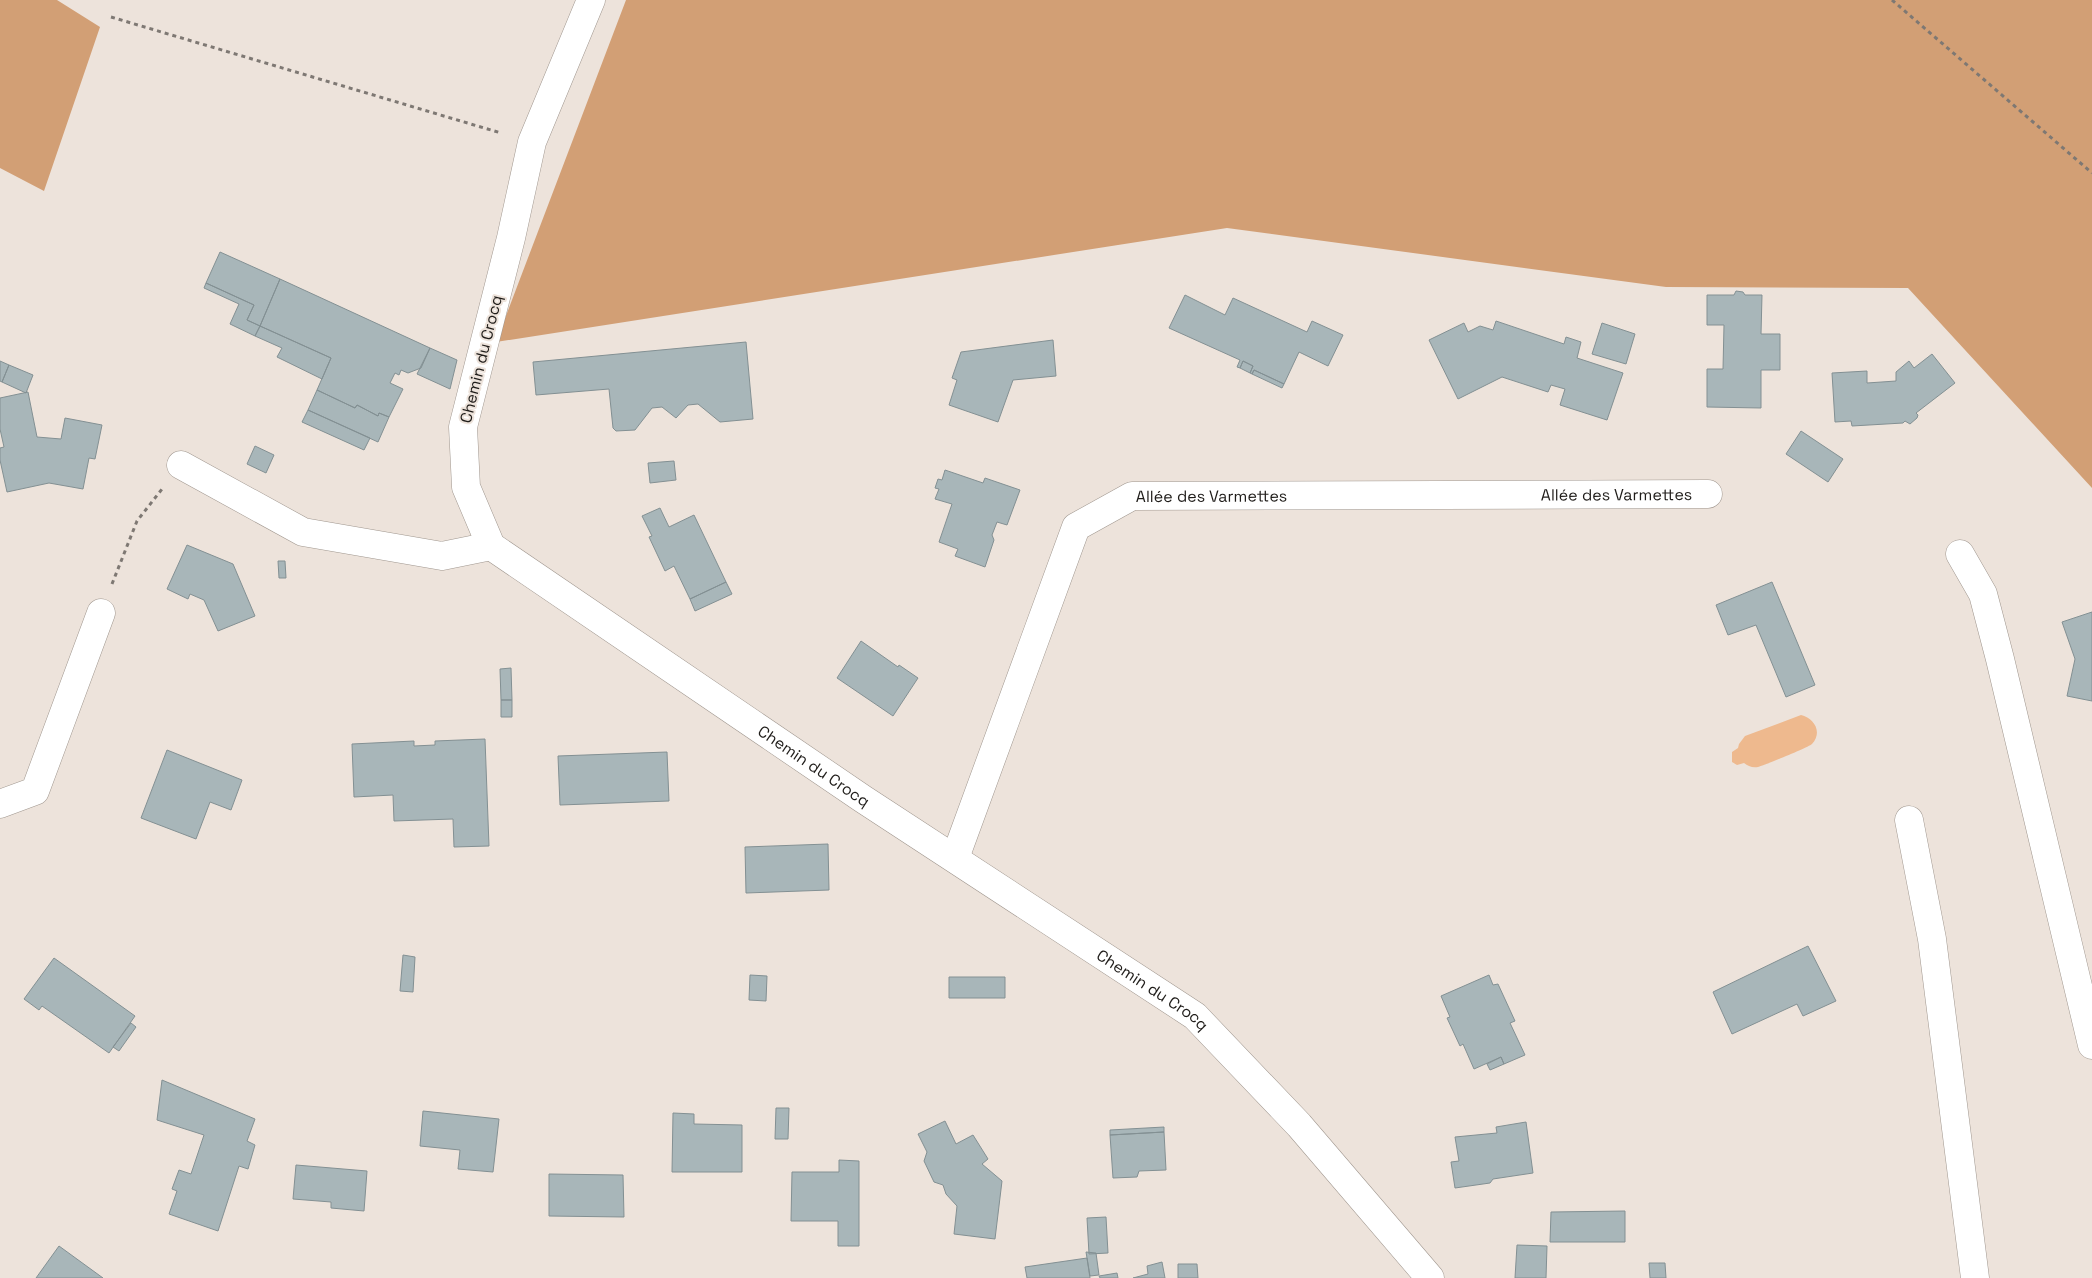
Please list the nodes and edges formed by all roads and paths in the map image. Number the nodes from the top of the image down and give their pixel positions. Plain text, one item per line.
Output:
1 (591, 0) edge
2 (1892, 0) edge
3 (111, 17) dead end
4 (532, 142) junction
5 (2092, 174) edge
6 (181, 465) joint
7 (1708, 494) dead end
8 (491, 546) junction
9 (1960, 554) dead end
10 (101, 613) joint
11 (0, 804) edge
12 (1909, 820) dead end
13 (955, 858) junction
14 (2092, 1045) edge
15 (1430, 1278) edge
16 (1975, 1278) edge

1 - 4 street, Chemin du Crocq
2 - 5 path
3 - 4 path
4 - 8 street, Chemin du Crocq
6 - 8 street
6 - 10 path
7 - 13 street, Allée des Varmettes
8 - 13 street, Chemin du Crocq
9 - 14 street
10 - 11 street
12 - 16 street
13 - 15 street, Chemin du Crocq

